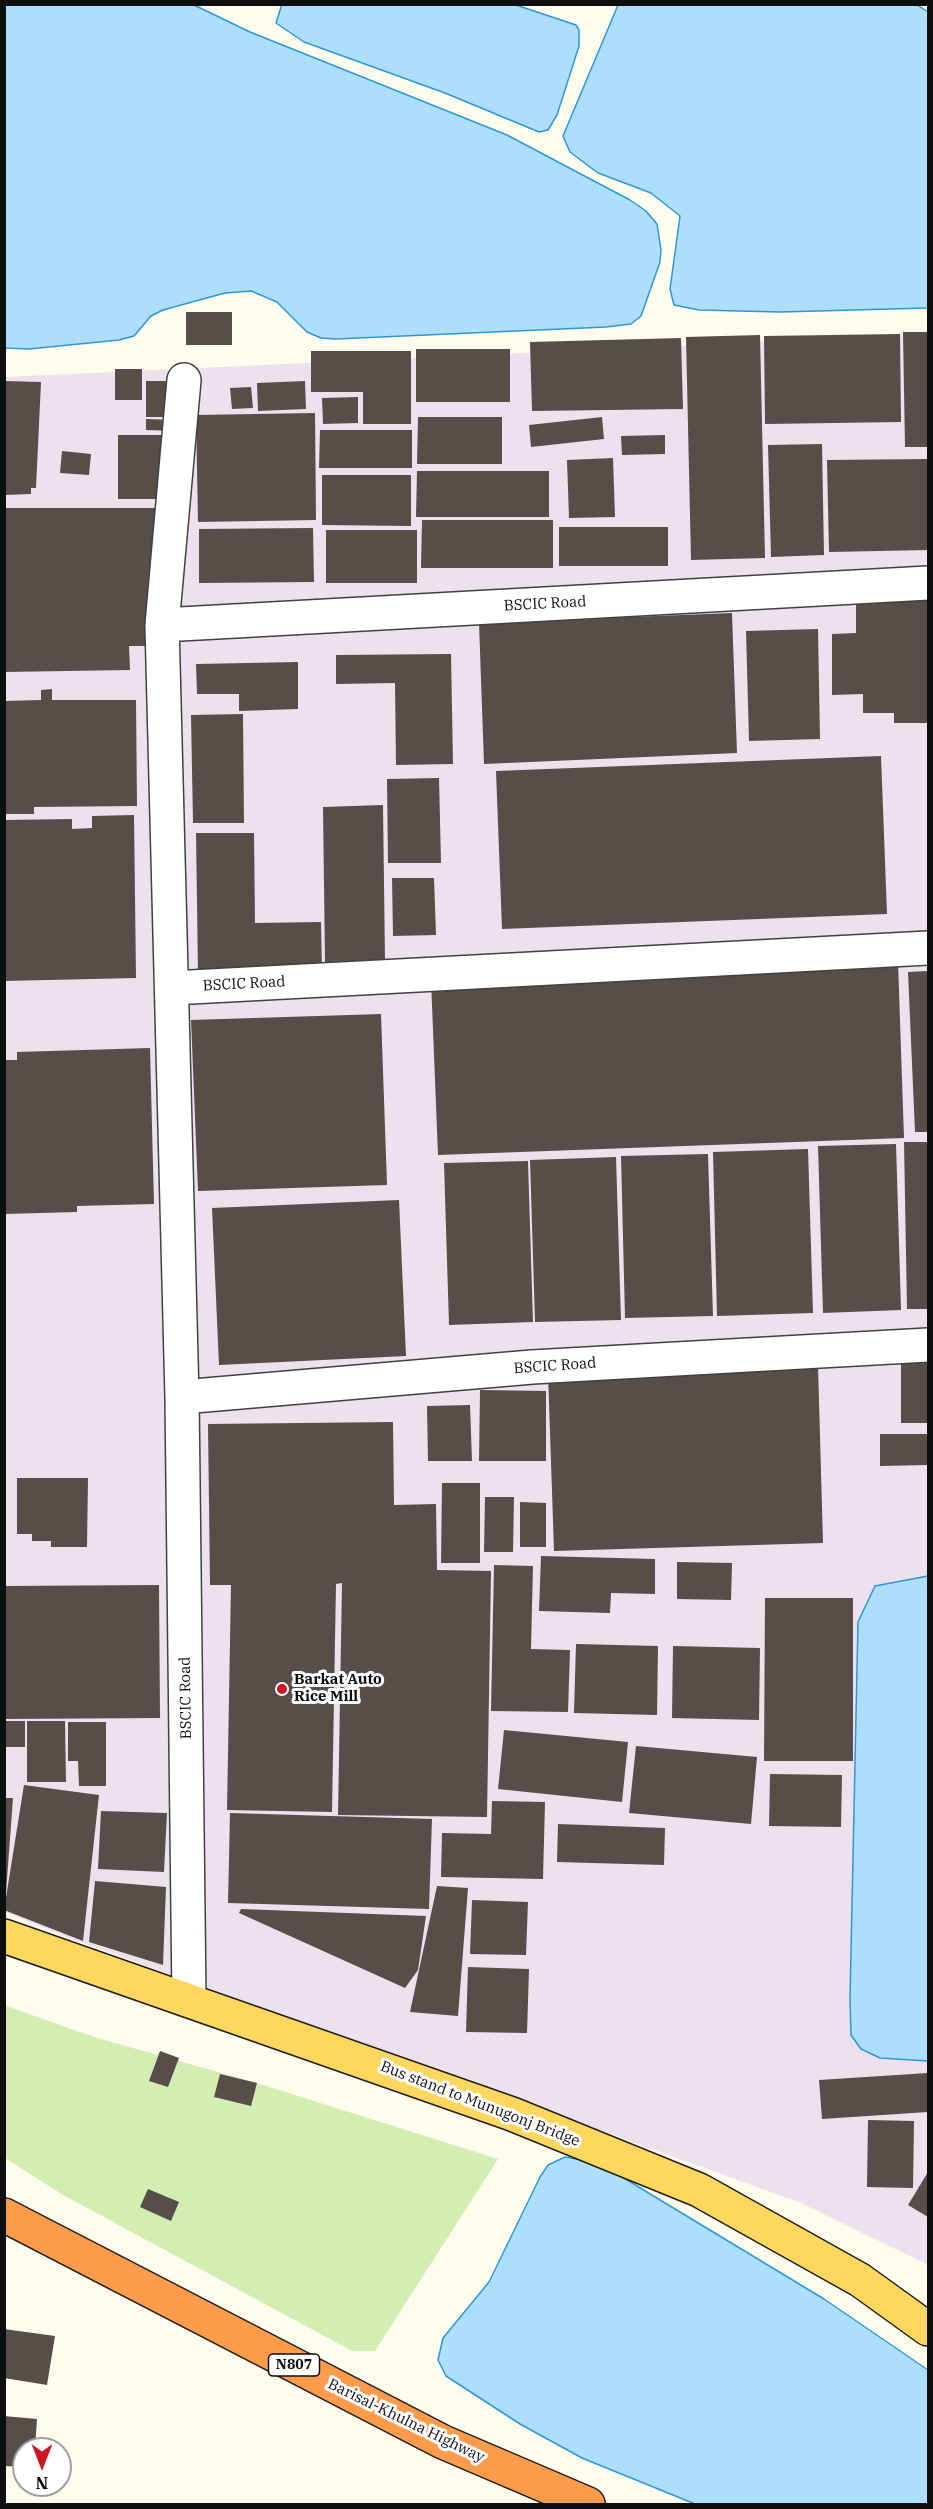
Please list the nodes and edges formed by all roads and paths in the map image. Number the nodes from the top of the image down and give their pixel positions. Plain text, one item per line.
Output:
1 (184, 380) dead end
2 (928, 583) edge
3 (162, 626) junction
4 (928, 948) edge
5 (172, 988) junction
6 (928, 1345) edge
7 (182, 1397) junction
8 (4, 1936) edge
9 (189, 1999) junction
10 (4, 2215) edge
11 (928, 2329) edge
12 (588, 2505) edge

1 - 3 street, BSCIC Road
2 - 3 street, BSCIC Road
3 - 5 street, BSCIC Road
4 - 5 street, BSCIC Road
5 - 7 street, BSCIC Road
6 - 7 street, BSCIC Road
7 - 9 street, BSCIC Road
8 - 9 main road, Bus stand to Munugonj Bridge
9 - 11 main road, Bus stand to Munugonj Bridge
10 - 12 highway, Barisal-Khulna Highway / N807

